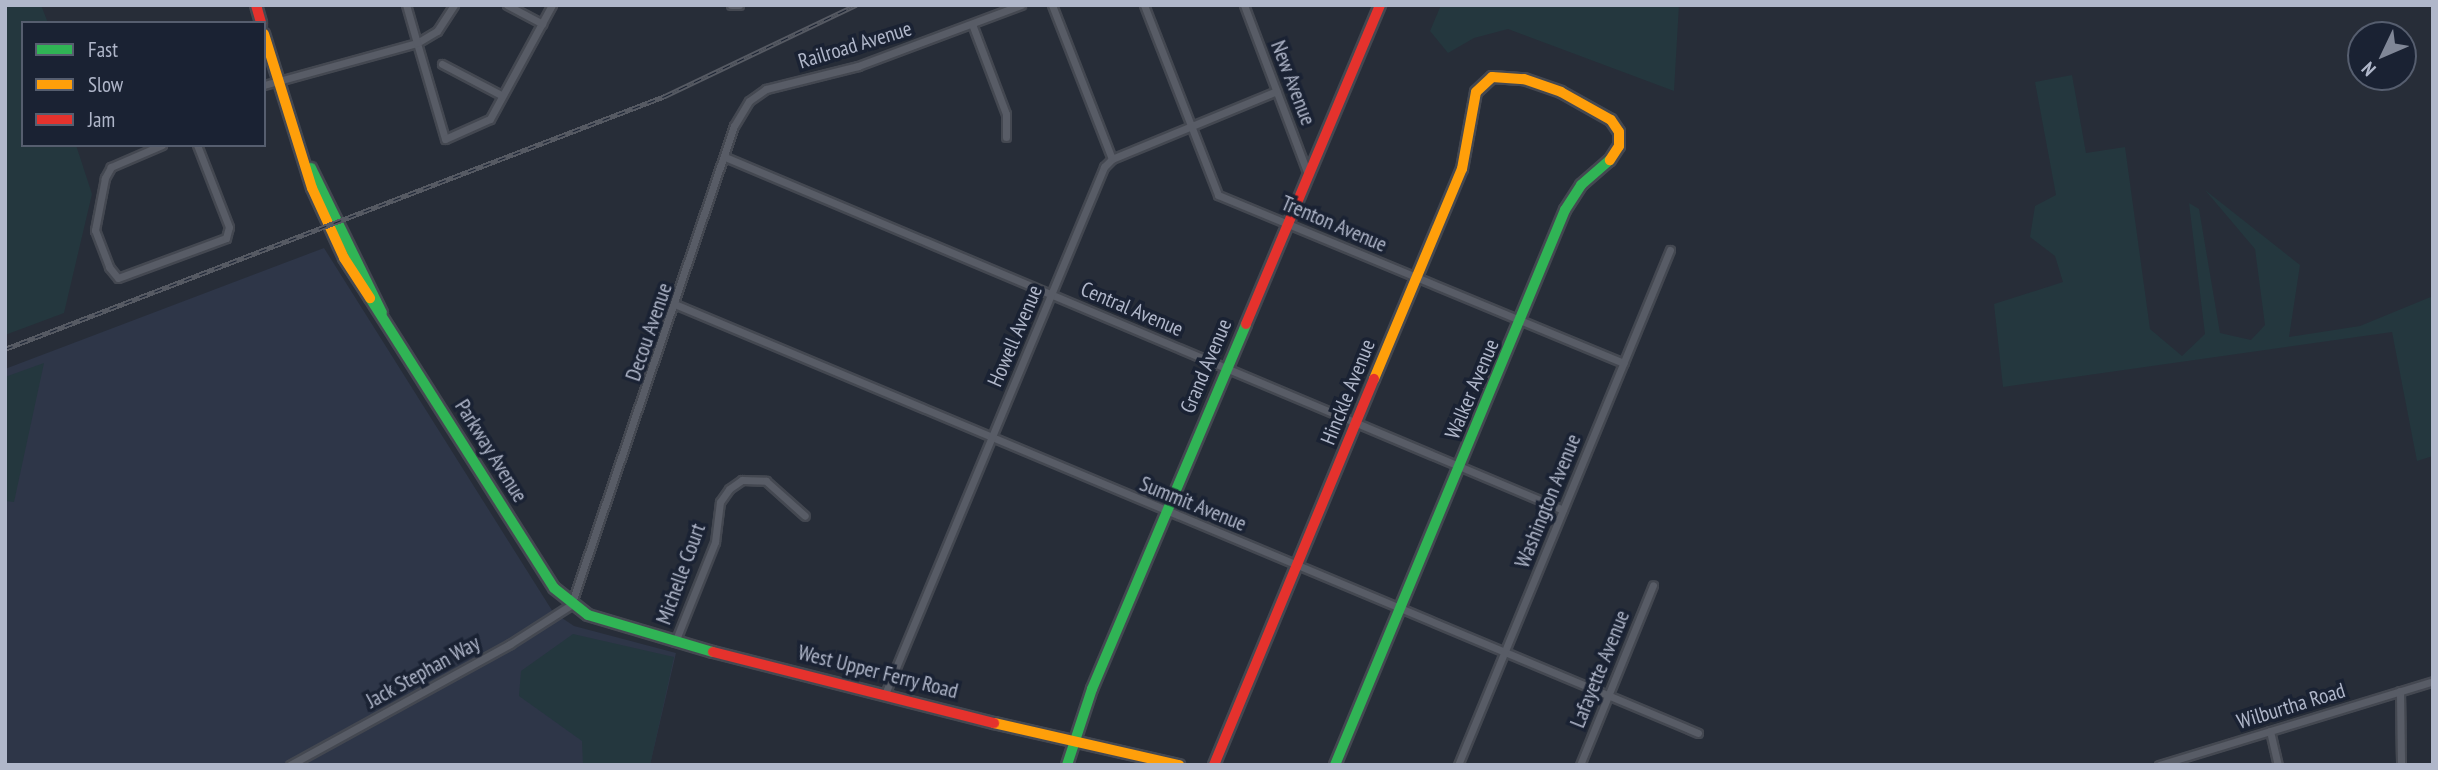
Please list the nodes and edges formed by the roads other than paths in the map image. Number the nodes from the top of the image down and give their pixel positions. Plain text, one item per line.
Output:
1 (406, 5) edge
2 (454, 5) edge
3 (507, 5) edge
4 (552, 5) edge
5 (731, 5) edge
6 (739, 5) edge
7 (1021, 5) edge
8 (1052, 5) edge
9 (1144, 5) edge
10 (1244, 5) edge
11 (1380, 5) edge
12 (541, 24) junction
13 (972, 24) junction
14 (266, 41) edge
15 (417, 43) junction
16 (442, 64) dead end
17 (278, 80) junction
18 (1535, 82) joint
19 (266, 84) edge
20 (776, 86) joint
21 (1277, 91) junction
22 (501, 96) junction
23 (1191, 126) junction
24 (1006, 137) dead end
25 (157, 147) edge
26 (198, 147) edge
27 (725, 157) junction
28 (1112, 159) junction
29 (1308, 174) junction
30 (1287, 223) junction
31 (1670, 250) dead end
32 (1416, 277) junction
33 (1052, 293) junction
34 (677, 305) junction
35 (1521, 321) junction
36 (1624, 363) junction
37 (1226, 368) junction
38 (1357, 422) junction
39 (991, 438) junction
40 (1460, 466) junction
41 (1563, 510) junction
42 (1166, 512) junction
43 (805, 516) dead end
44 (1297, 566) junction
45 (1653, 586) dead end
46 (571, 605) junction
47 (1400, 609) junction
48 (675, 642) junction
49 (1504, 653) junction
50 (2433, 681) edge
51 (2400, 691) junction
52 (885, 694) junction
53 (1608, 696) junction
54 (2270, 731) junction
55 (1698, 733) dead end
56 (1072, 743) junction
57 (290, 765) edge
58 (1067, 765) edge
59 (1179, 765) edge
60 (1214, 765) edge
61 (1335, 765) edge
62 (1458, 765) edge
63 (1580, 765) edge
64 (2159, 765) edge
65 (2278, 765) edge
66 (2401, 765) edge

1 - 15 street
2 - 15 street
3 - 12 street
4 - 12 street
5 - 6 street
7 - 13 street, Railroad Avenue
8 - 28 street
9 - 23 street, Trenton Avenue
10 - 21 street, New Avenue
11 - 29 main road, Grand Avenue
12 - 22 street
13 - 20 street, Railroad Avenue
13 - 24 street
14 - 17 main road, Parkway Avenue
15 - 17 street
15 - 22 street
16 - 22 street
17 - 19 street
17 - 46 main road, Parkway Avenue
18 - 32 main road, Hinckle Avenue
18 - 35 main road, Walker Avenue
20 - 27 street, Decou Avenue
21 - 23 street
21 - 29 street, New Avenue
23 - 28 street
23 - 30 street, Trenton Avenue
25 - 26 street
27 - 33 street, Central Avenue
27 - 34 street, Decou Avenue
28 - 33 street, Howell Avenue
29 - 30 main road, Grand Avenue
30 - 32 street, Trenton Avenue
30 - 37 main road, Grand Avenue
31 - 36 street, Washington Avenue
32 - 35 street, Trenton Avenue
32 - 38 main road, Hinckle Avenue
33 - 37 street, Central Avenue
33 - 39 street, Howell Avenue
34 - 39 street, Summit Avenue
34 - 46 street, Decou Avenue
35 - 36 street, Trenton Avenue
35 - 40 main road, Walker Avenue
36 - 41 street, Washington Avenue
37 - 38 street, Central Avenue
37 - 42 main road, Grand Avenue
38 - 40 street, Central Avenue
38 - 44 main road, Hinckle Avenue
39 - 42 street, Summit Avenue
39 - 52 street, Howell Avenue
40 - 41 street, Central Avenue
40 - 47 main road, Walker Avenue
41 - 49 street, Washington Avenue
42 - 44 street, Summit Avenue
42 - 56 main road, Grand Avenue
43 - 48 street, Michelle Court
44 - 47 street, Summit Avenue
44 - 60 main road, Hinckle Avenue
45 - 53 street, Lafayette Avenue
46 - 48 main road, West Upper Ferry Road
46 - 57 street, Jack Stephan Way
47 - 49 street, Summit Avenue
47 - 61 main road, Walker Avenue
48 - 52 main road, West Upper Ferry Road
49 - 53 street, Summit Avenue
49 - 62 street, Washington Avenue
50 - 51 street, Wilburtha Road
51 - 54 street, Wilburtha Road
51 - 66 street
52 - 56 main road, West Upper Ferry Road
53 - 55 street, Summit Avenue
53 - 63 street, Lafayette Avenue
54 - 64 street, Wilburtha Road
54 - 65 street
56 - 58 main road, Grand Avenue
56 - 59 main road, West Upper Ferry Road

